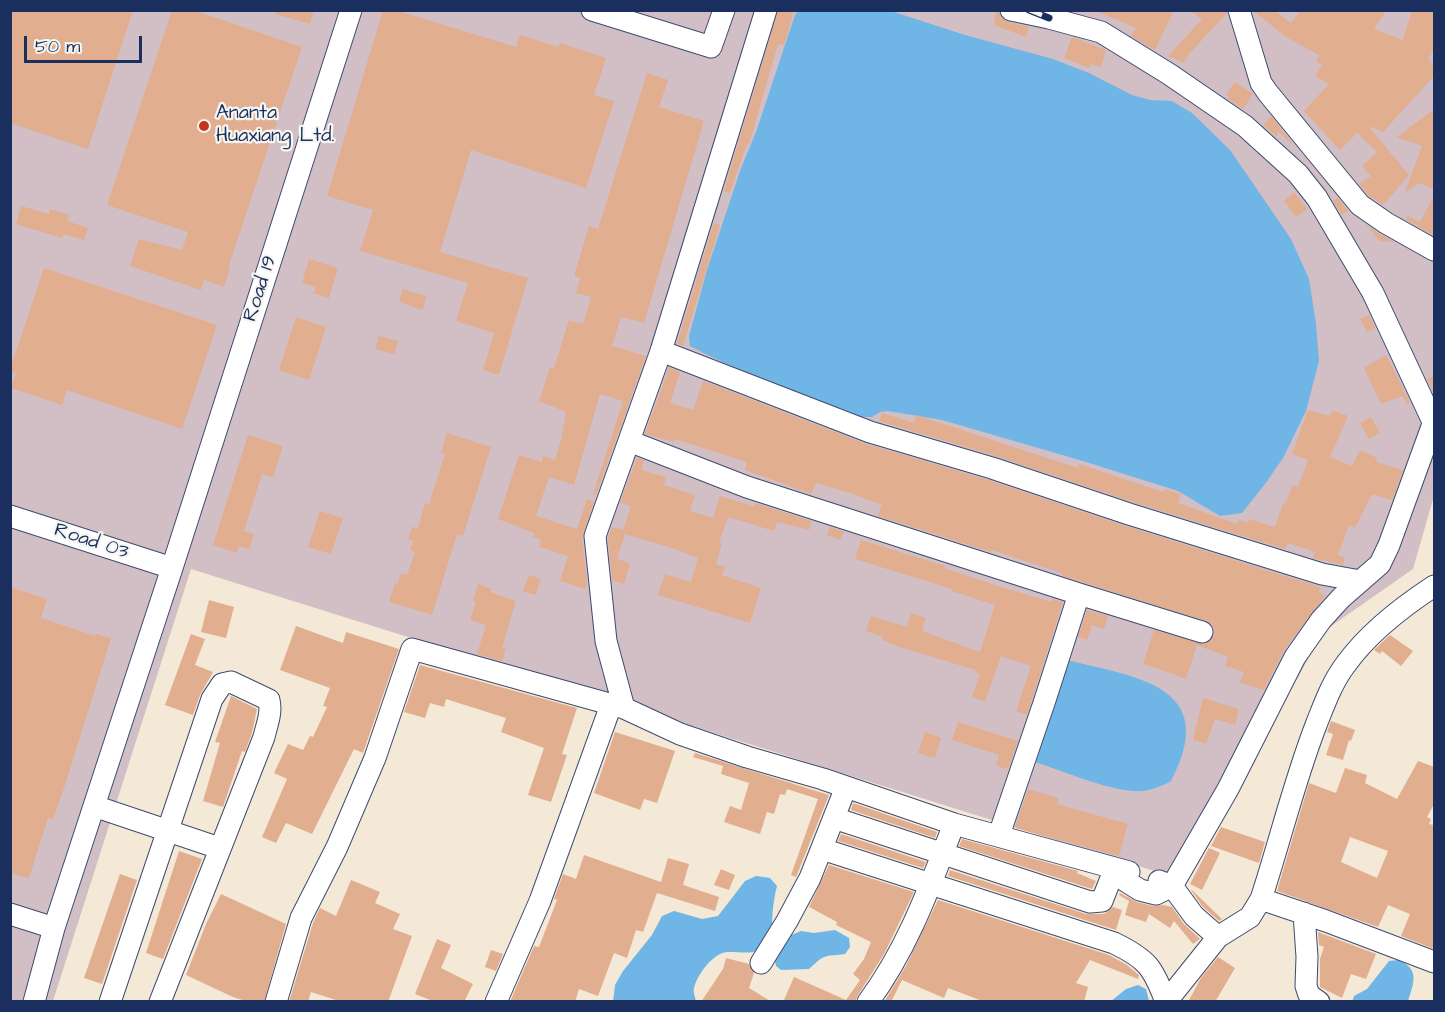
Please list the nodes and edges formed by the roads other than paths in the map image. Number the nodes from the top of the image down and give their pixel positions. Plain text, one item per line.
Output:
1 (351, 10) edge
2 (592, 10) edge
3 (724, 10) edge
4 (766, 10) edge
5 (1011, 10) edge
6 (1239, 10) edge
7 (1434, 250) edge
8 (661, 351) junction
9 (1434, 423) edge
10 (629, 441) junction
11 (10, 516) edge
12 (172, 568) junction
13 (1360, 581) junction
14 (1434, 586) edge
15 (1079, 594) junction
16 (1202, 632) dead end
17 (617, 706) junction
18 (846, 787) junction
19 (94, 806) junction
20 (834, 818) junction
21 (954, 824) junction
22 (166, 831) junction
23 (999, 835) junction
24 (219, 848) junction
25 (822, 849) junction
26 (943, 853) junction
27 (931, 883) junction
28 (1172, 886) junction
29 (1261, 899) junction
30 (10, 914) edge
31 (1304, 914) junction
32 (54, 928) junction
33 (1218, 937) junction
34 (1434, 962) edge
35 (761, 963) dead end
36 (34, 1002) edge
37 (110, 1002) edge
38 (160, 1002) edge
39 (276, 1002) edge
40 (496, 1002) edge
41 (868, 1002) edge
42 (1166, 1002) edge
43 (1319, 1002) edge

1 - 12 street, Road 19
2 - 3 street
4 - 8 street
5 - 9 street
6 - 7 street
8 - 10 street
8 - 13 street
9 - 13 street
10 - 15 street
10 - 17 street
11 - 12 street, Road 03
12 - 19 street, Road 19
13 - 28 street
14 - 29 street
15 - 16 street
15 - 23 street
17 - 18 street
17 - 39 street
17 - 40 street
18 - 20 street
18 - 21 street
19 - 22 street
19 - 32 street, Road 19
20 - 25 street
20 - 26 street
21 - 23 street
21 - 26 street
22 - 24 street
22 - 24 street
22 - 37 street
23 - 28 street
24 - 38 street
25 - 27 street
25 - 35 street
26 - 27 street
26 - 28 street
27 - 41 street
27 - 42 street
28 - 33 street
29 - 31 street
29 - 33 street
30 - 32 street
31 - 34 street
31 - 43 street
32 - 36 street, Road 19
33 - 42 street

